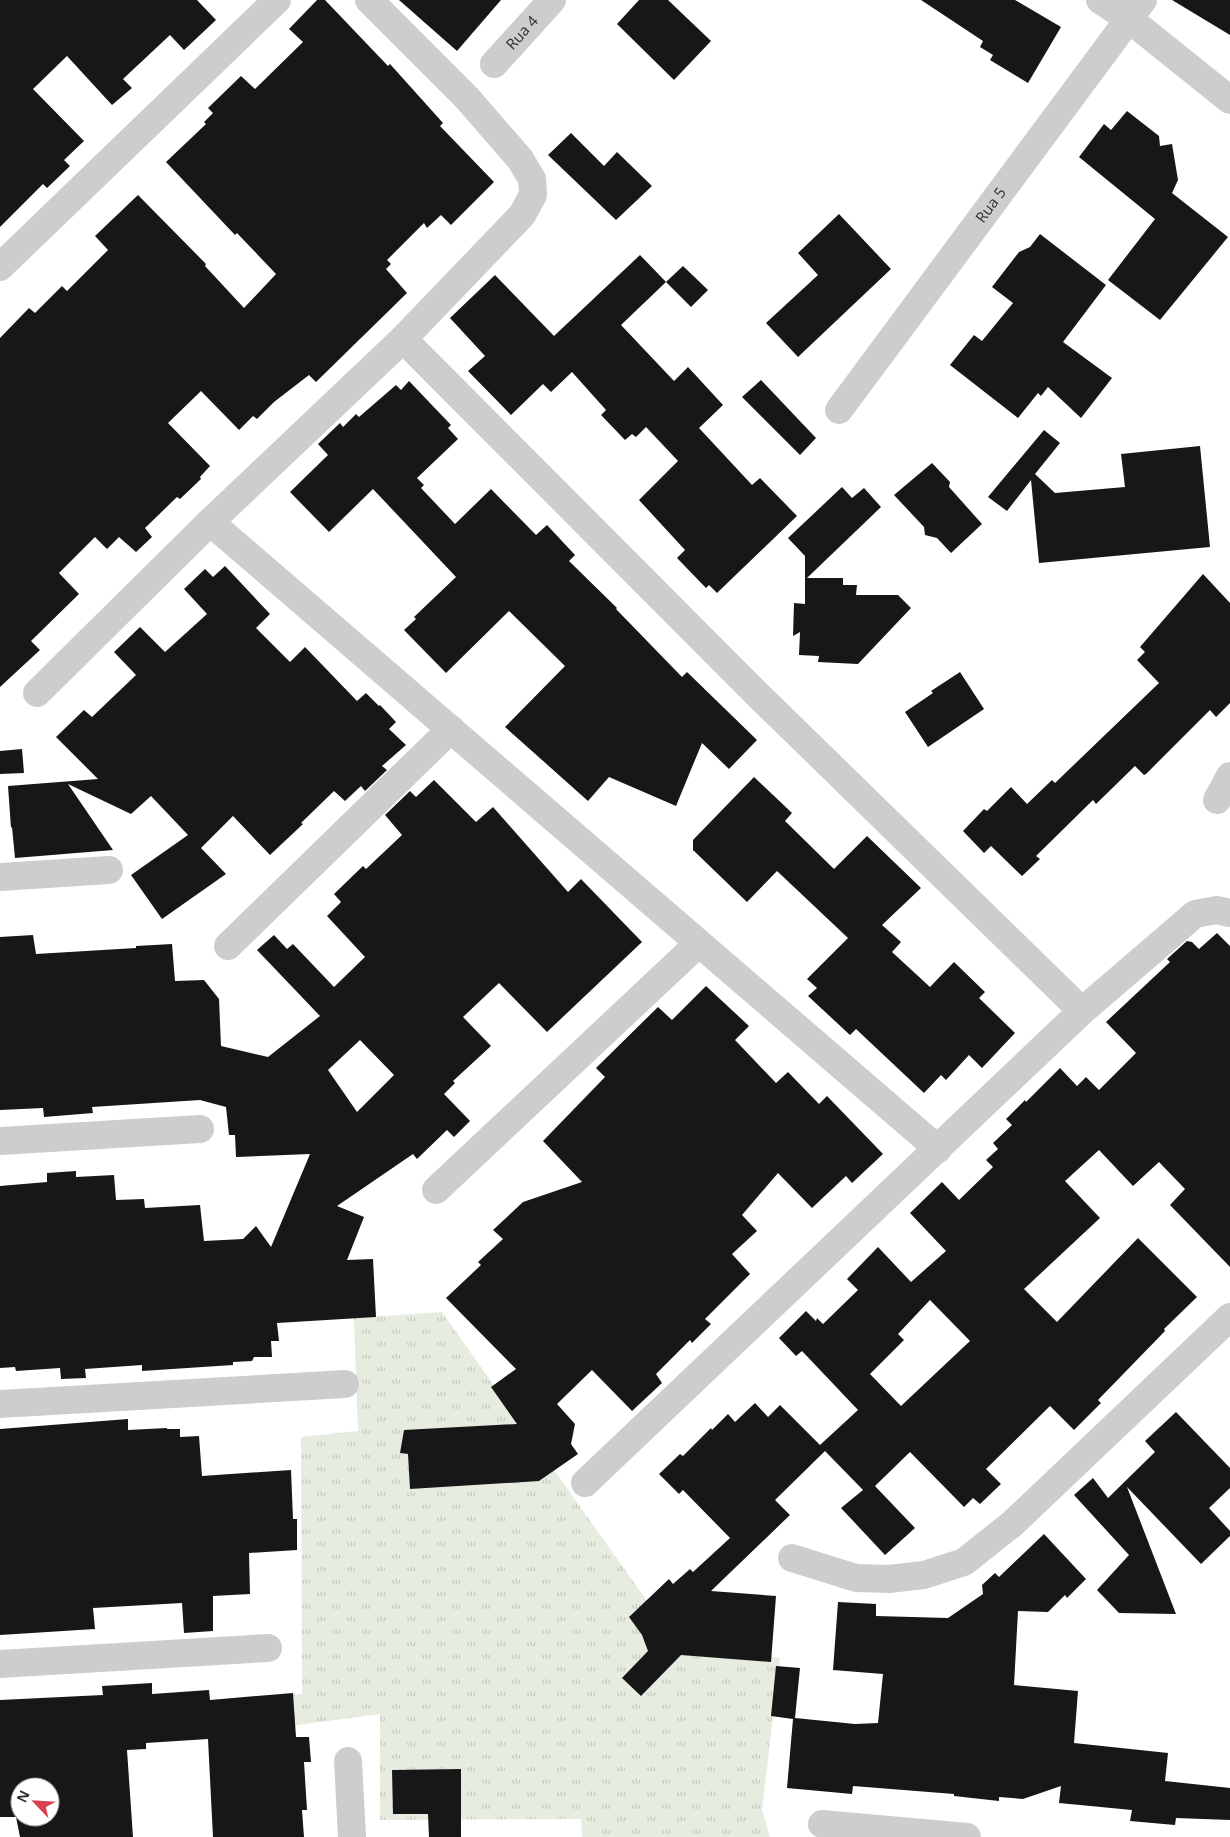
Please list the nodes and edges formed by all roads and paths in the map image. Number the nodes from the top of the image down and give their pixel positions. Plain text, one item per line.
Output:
1 (276, 0) edge
2 (369, 0) edge
3 (552, 0) edge
4 (1100, 0) edge
5 (1136, 10) edge
6 (494, 64) dead end
7 (1230, 100) edge
8 (0, 267) edge
9 (403, 339) junction
10 (839, 410) dead end
11 (210, 522) junction
12 (37, 693) dead end
13 (451, 729) junction
14 (1230, 776) edge
15 (1217, 800) dead end
16 (109, 870) dead end
17 (0, 877) edge
18 (1230, 913) edge
19 (698, 944) junction
20 (228, 946) dead end
21 (1082, 1011) junction
22 (200, 1129) dead end
23 (0, 1141) edge
24 (938, 1149) junction
25 (436, 1190) dead end
26 (1230, 1317) edge
27 (345, 1384) dead end
28 (0, 1404) edge
29 (585, 1483) dead end
30 (792, 1558) dead end
31 (268, 1648) dead end
32 (0, 1664) edge
33 (348, 1761) dead end
34 (822, 1824) dead end
35 (352, 1837) edge
36 (967, 1837) edge

1 - 8 street
2 - 9 street
3 - 6 street, Rua 4
4 - 5 street
5 - 7 street
5 - 10 street, Rua 5
9 - 11 street
9 - 21 street
11 - 12 street
11 - 13 street
13 - 19 street
13 - 20 street
14 - 15 street
16 - 17 street
18 - 21 street
19 - 24 street
19 - 25 street
21 - 24 street
22 - 23 street
24 - 29 street
26 - 30 street
27 - 28 street
31 - 32 street
33 - 35 street
34 - 36 street

